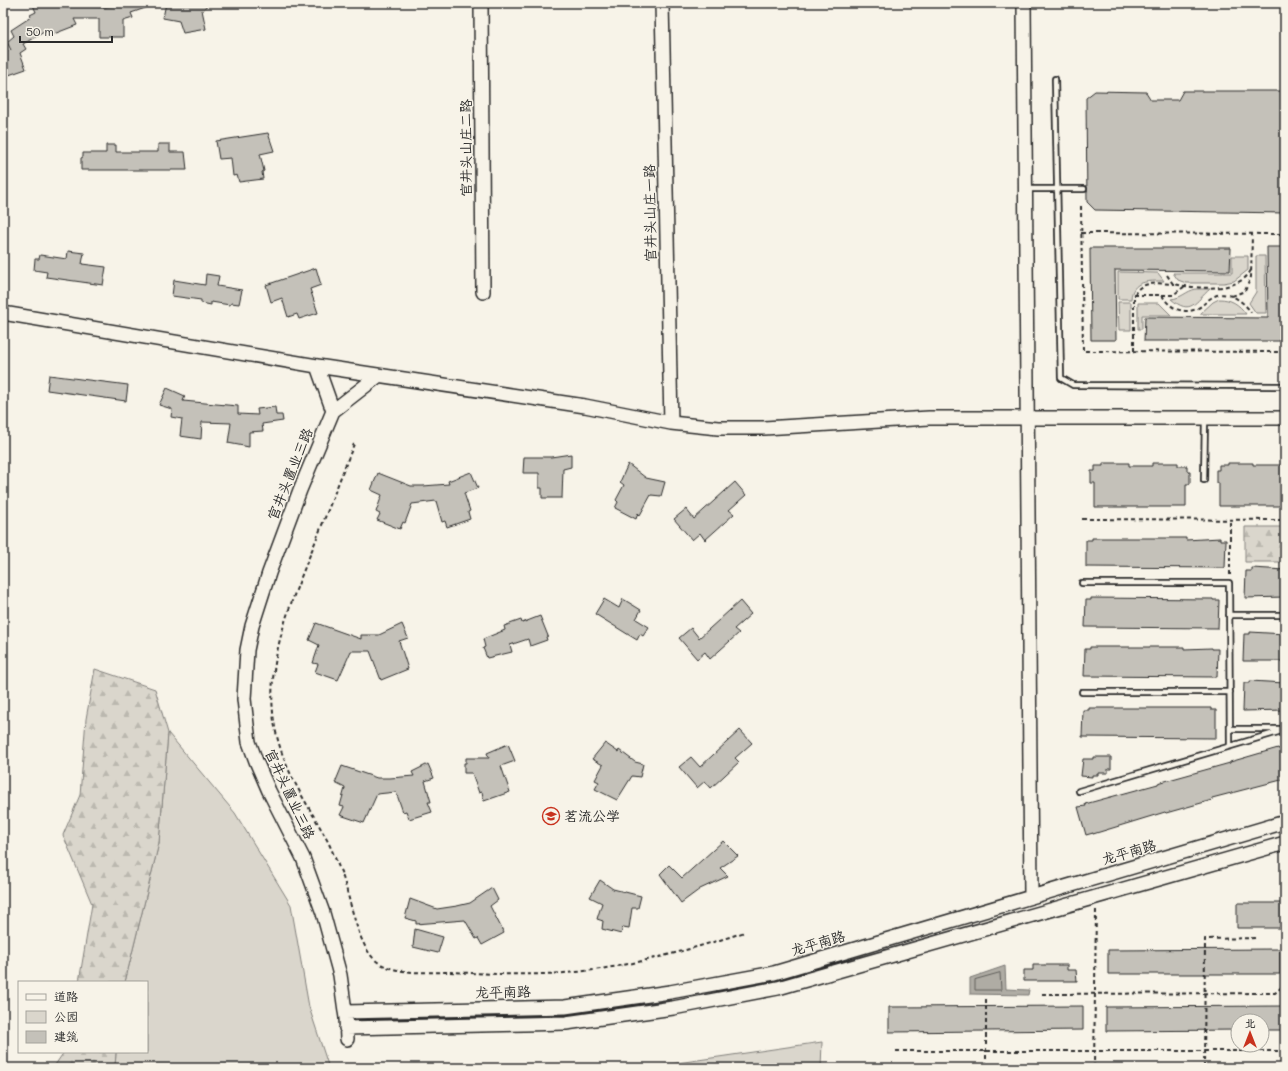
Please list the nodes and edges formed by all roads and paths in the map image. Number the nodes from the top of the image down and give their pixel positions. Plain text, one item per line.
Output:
1 (481, 3) edge
2 (662, 3) edge
3 (1024, 3) edge
4 (1055, 78) dead end
5 (1024, 189) junction
6 (1056, 189) junction
7 (1084, 189) dead end
8 (1081, 206) dead end
9 (1081, 233) junction
10 (1252, 234) junction
11 (1285, 234) edge
12 (1251, 270) junction
13 (1167, 275) dead end
14 (1176, 284) junction
15 (1186, 286) junction
16 (483, 292) dead end
17 (1134, 295) junction
18 (1162, 295) junction
19 (1231, 296) junction
20 (1251, 312) dead end
21 (3, 313) edge
22 (1134, 351) junction
23 (1285, 352) edge
24 (317, 366) junction
25 (378, 376) junction
26 (1283, 386) dead end
27 (333, 411) junction
28 (1205, 417) junction
29 (1026, 418) junction
30 (1285, 418) edge
31 (671, 423) junction
32 (354, 444) dead end
33 (1204, 480) dead end
34 (1082, 519) dead end
35 (1230, 520) junction
36 (1285, 520) edge
37 (1082, 583) dead end
38 (1230, 583) junction
39 (1230, 615) junction
40 (1285, 615) edge
41 (1082, 692) dead end
42 (1230, 692) junction
43 (1230, 729) junction
44 (1285, 729) edge
45 (1230, 746) junction
46 (1079, 791) dead end
47 (1285, 822) edge
48 (1285, 843) edge
49 (1031, 897) junction
50 (1096, 906) dead end
51 (745, 932) dead end
52 (1258, 938) dead end
53 (1285, 984) edge
54 (1095, 993) junction
55 (1042, 994) dead end
56 (1204, 994) junction
57 (986, 999) dead end
58 (345, 1012) junction
59 (896, 1051) dead end
60 (986, 1051) junction
61 (1094, 1051) junction
62 (1204, 1051) junction
63 (1285, 1051) edge
64 (986, 1068) edge
65 (1094, 1068) edge
66 (1204, 1068) edge

1 - 16 street, 官井头山庄二路
2 - 31 street, 官井头山庄一路
3 - 5 street
4 - 6 lane
5 - 6 lane
5 - 29 street
6 - 7 lane
6 - 26 lane
8 - 9 path
9 - 10 path
9 - 22 path
10 - 11 path
10 - 12 path
12 - 15 path
12 - 19 path
13 - 14 path
14 - 15 path
14 - 17 path
15 - 18 path
17 - 18 path
17 - 22 path
18 - 19 path
19 - 20 path
21 - 24 street
22 - 23 path
24 - 25 street
24 - 27 street
25 - 27 street, 官井头置业三路
25 - 31 street
27 - 58 street, 官井头置业三路
28 - 29 street
28 - 30 street
28 - 33 lane
29 - 31 street
29 - 49 street
32 - 51 path
34 - 35 path
35 - 36 path
35 - 38 path
37 - 38 lane
38 - 39 lane
39 - 40 lane
39 - 42 lane
41 - 42 lane
42 - 43 lane
43 - 44 lane
43 - 45 lane
44 - 45 lane
45 - 46 lane
47 - 49 street, 龙平南路
48 - 58 street, 官井头置业三路
49 - 58 street, 龙平南路
50 - 54 path
52 - 56 path
53 - 56 path
54 - 55 path
54 - 56 path
54 - 61 path
56 - 62 path
57 - 60 path
59 - 60 path
60 - 61 path
60 - 64 path
61 - 62 path
61 - 65 path
62 - 63 path
62 - 66 path

